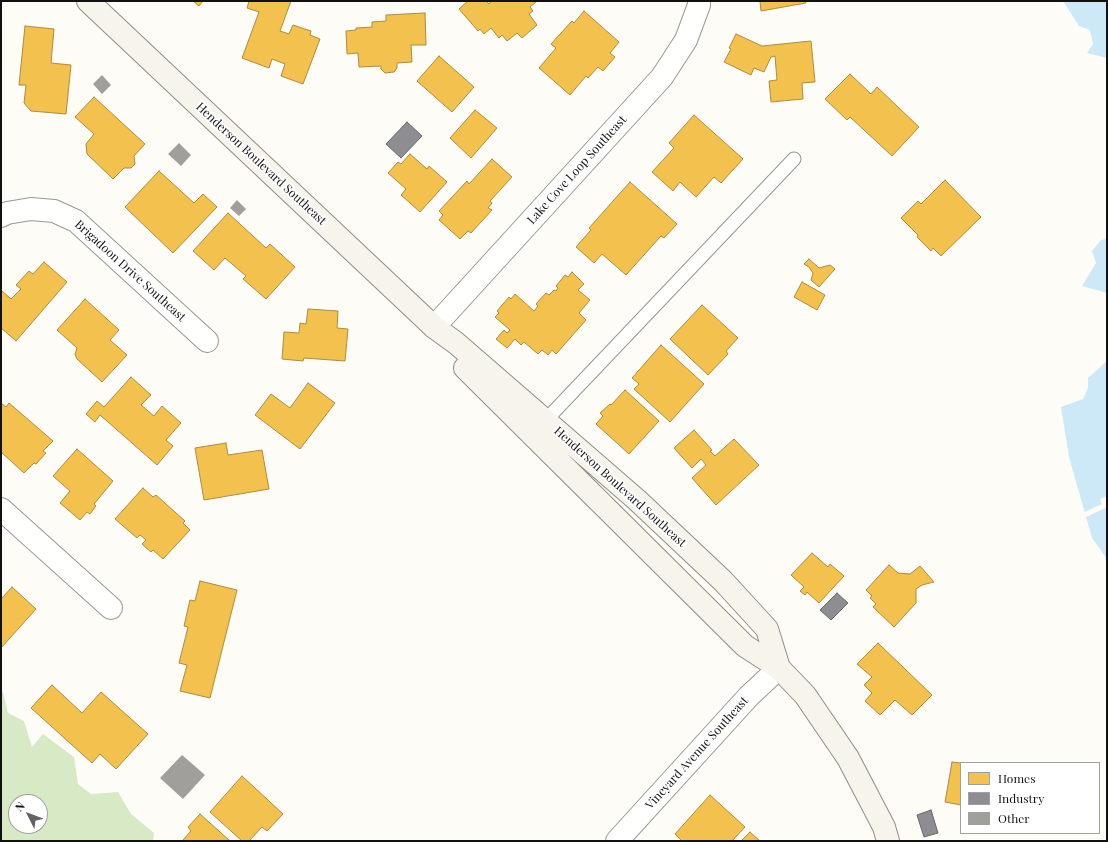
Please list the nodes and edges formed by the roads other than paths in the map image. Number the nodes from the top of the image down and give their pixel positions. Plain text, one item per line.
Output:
1 (88, 1) edge
2 (699, 1) edge
3 (794, 158) dead end
4 (1, 216) edge
5 (434, 327) junction
6 (207, 341) dead end
7 (545, 421) junction
8 (1, 509) edge
9 (111, 608) dead end
10 (779, 668) junction
11 (617, 841) edge
12 (888, 841) edge

1 - 5 main road, Henderson Boulevard Southeast
2 - 5 street, Lake Cove Loop Southeast
3 - 7 lane
4 - 6 street, Brigadoon Drive Southeast
5 - 7 main road, Henderson Boulevard Southeast
5 - 10 main road, Henderson Boulevard Southeast
7 - 10 main road, Henderson Boulevard Southeast
8 - 9 street
10 - 11 street, Vineyard Avenue Southeast
10 - 12 main road, Henderson Boulevard Southeast

